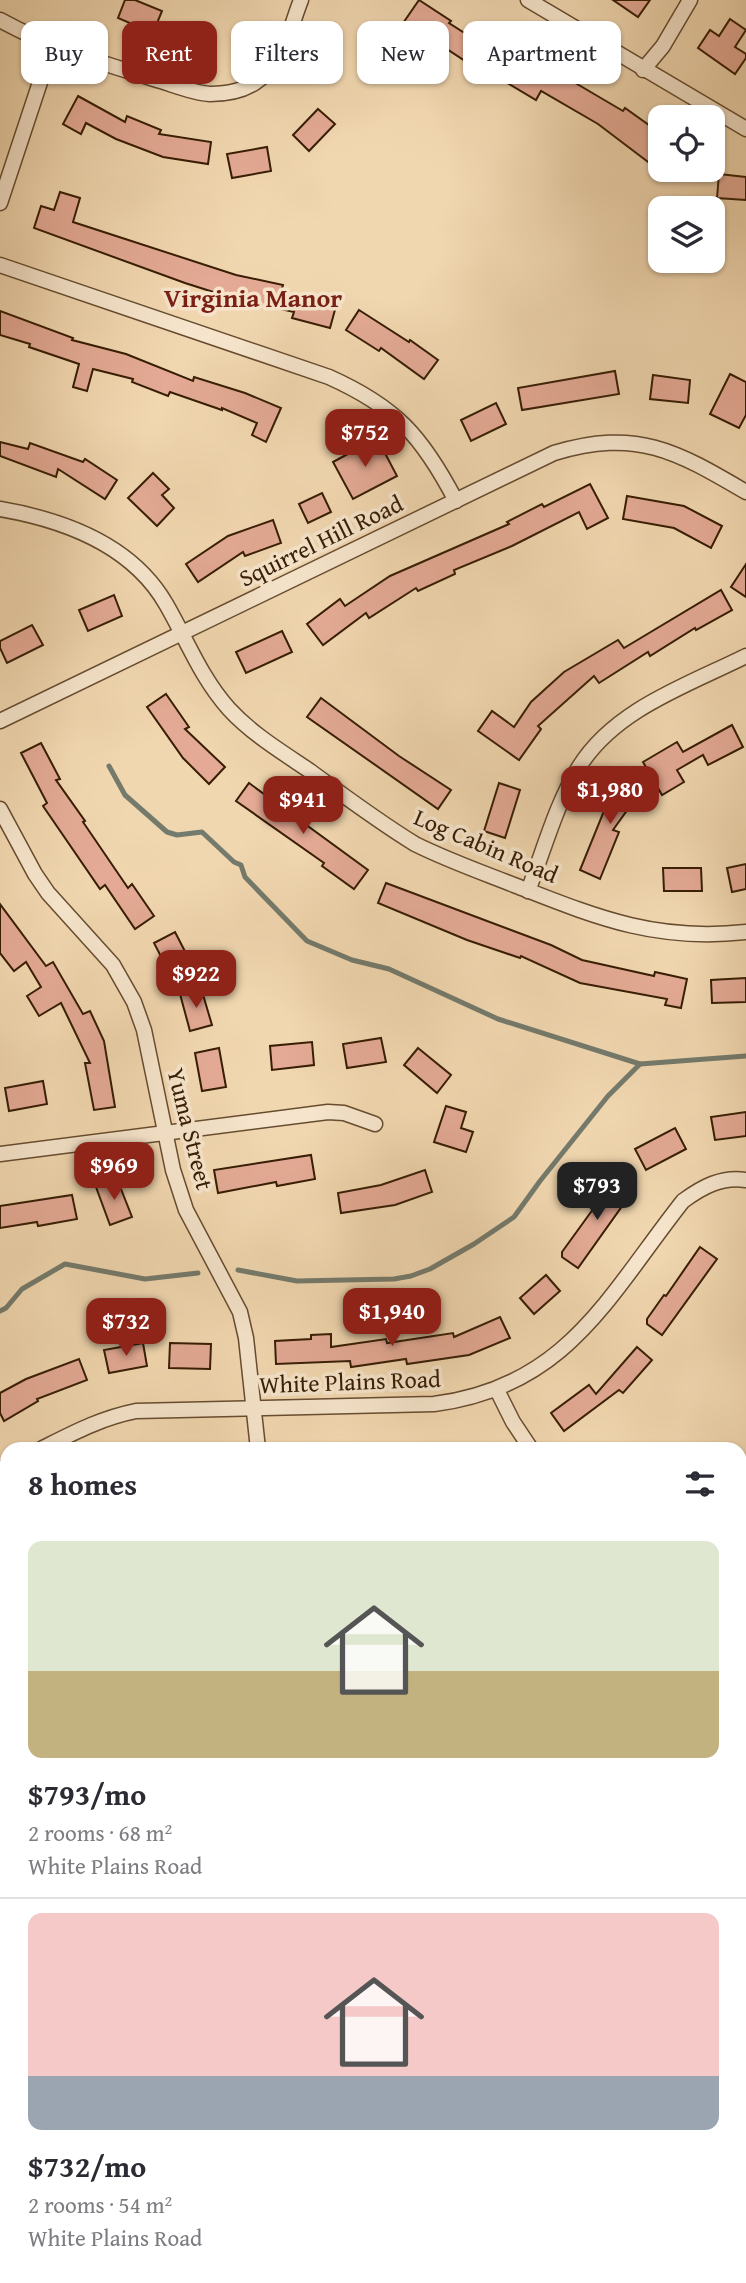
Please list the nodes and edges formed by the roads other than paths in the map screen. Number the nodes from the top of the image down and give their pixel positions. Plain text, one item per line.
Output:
1 (301, 0) edge
2 (527, 0) edge
3 (690, 0) edge
4 (0, 20) edge
5 (21, 30) edge
6 (108, 64) edge
7 (643, 69) junction
8 (39, 84) edge
9 (746, 129) edge
10 (0, 203) edge
11 (0, 265) edge
12 (746, 492) edge
13 (456, 500) junction
14 (0, 509) edge
15 (182, 633) junction
16 (746, 656) edge
17 (0, 721) edge
18 (0, 809) edge
19 (528, 891) junction
20 (746, 932) edge
21 (375, 1124) dead end
22 (165, 1132) junction
23 (0, 1154) edge
24 (746, 1180) edge
25 (497, 1390) junction
26 (253, 1408) junction
27 (54, 1442) edge
28 (257, 1442) edge
29 (526, 1442) edge

1 - 6 street
2 - 7 street
3 - 7 street
4 - 5 street
7 - 9 street
8 - 10 street
11 - 13 street
12 - 13 street, Squirrel Hill Road
13 - 15 street, Squirrel Hill Road
14 - 15 street, Log Cabin Road
15 - 17 street, Squirrel Hill Road
15 - 19 street, Log Cabin Road
16 - 19 street
18 - 22 street, Yuma Street
19 - 20 street, Log Cabin Road
21 - 22 street
22 - 23 street
22 - 26 street, Yuma Street
24 - 25 street, White Plains Road
25 - 26 street, White Plains Road
25 - 29 street
26 - 27 street, White Plains Road
26 - 28 street, Yuma Street

